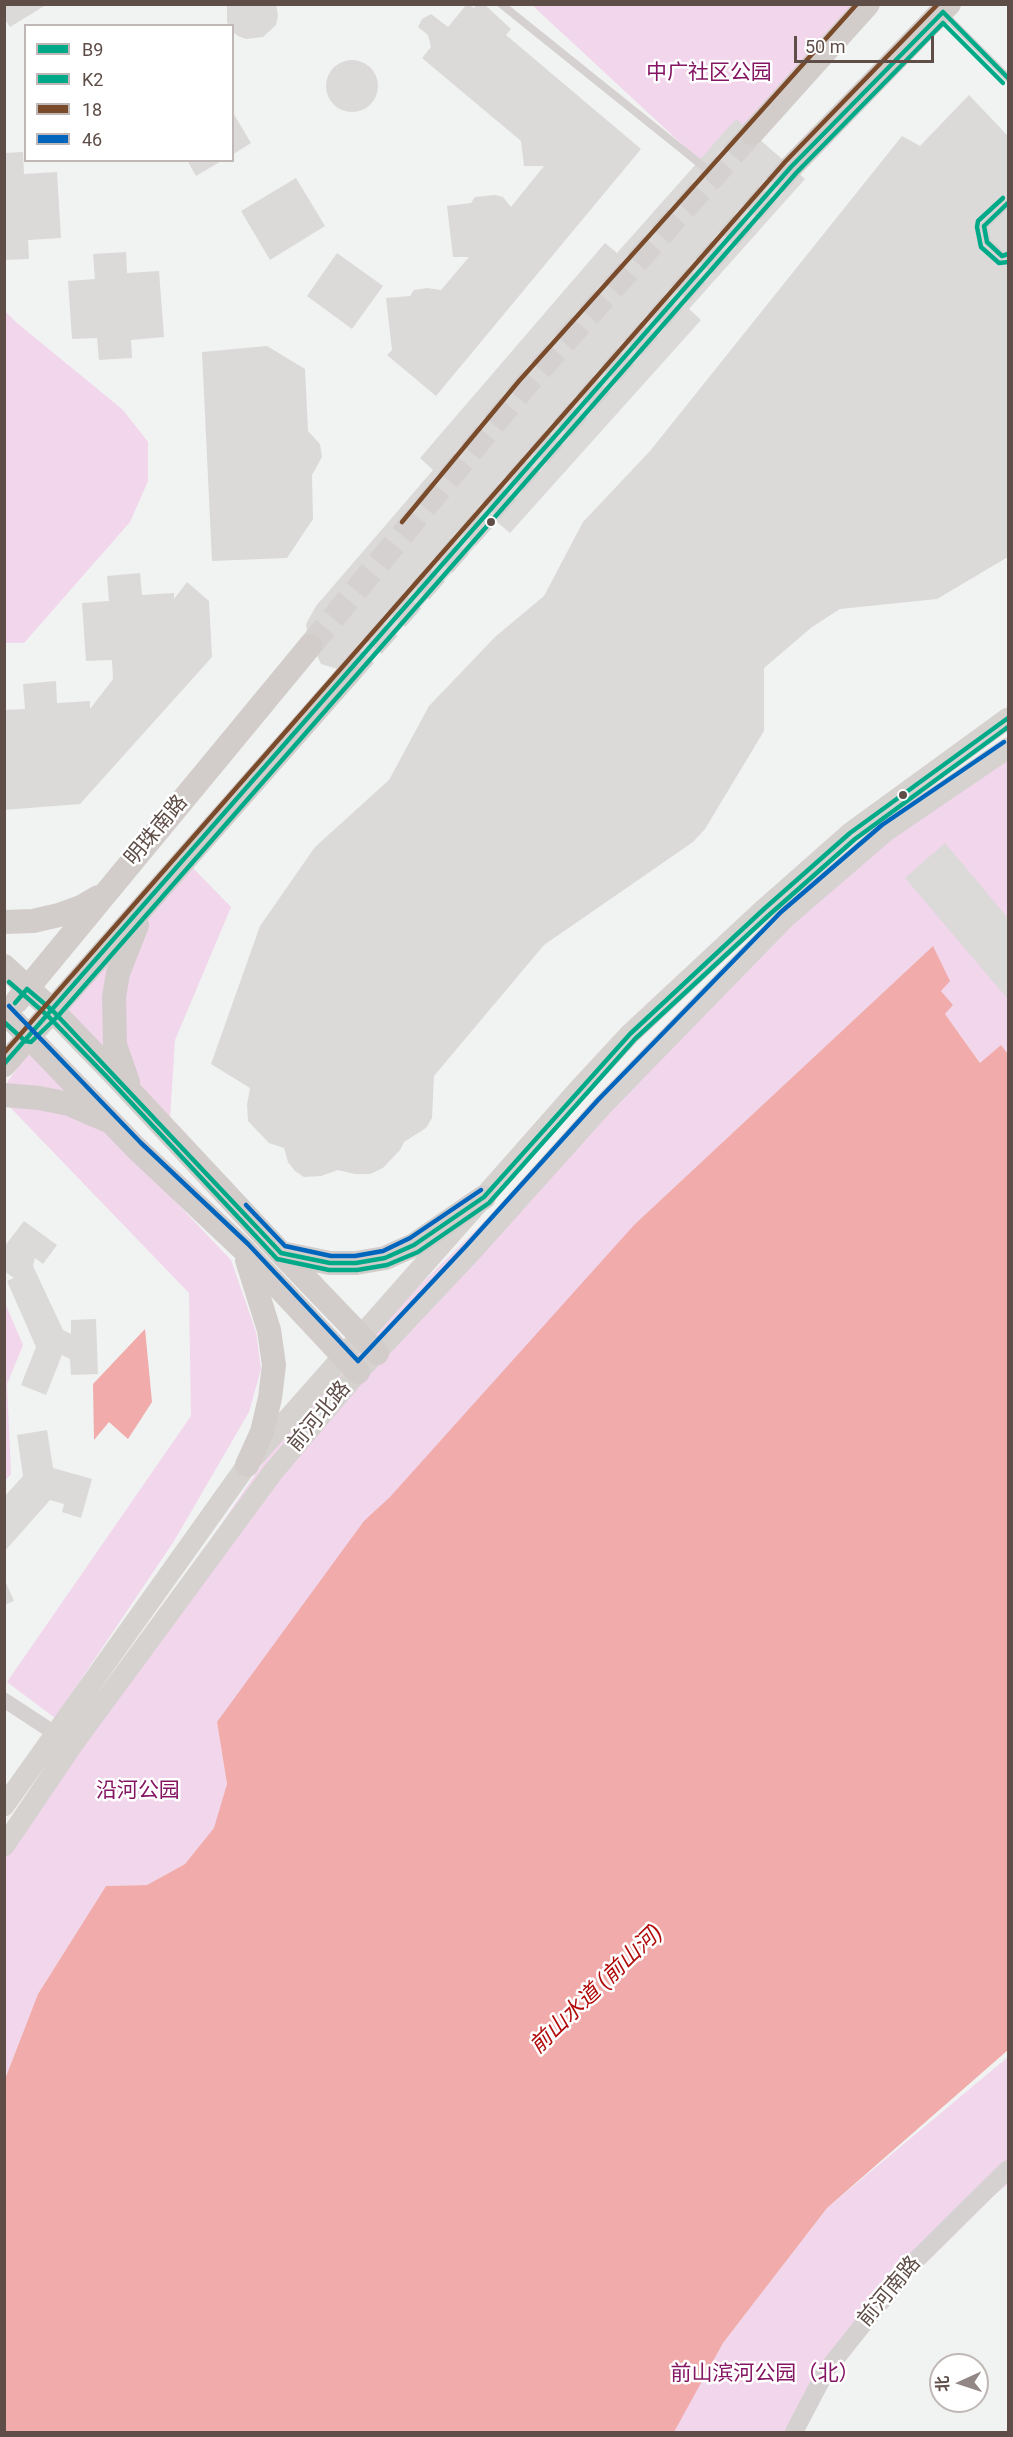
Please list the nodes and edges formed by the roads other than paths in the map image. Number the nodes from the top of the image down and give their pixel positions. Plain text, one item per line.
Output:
1 (501, 4) edge
2 (868, 4) edge
3 (946, 8) edge
4 (1008, 78) edge
5 (752, 133) tunnel mouth
6 (791, 167) tunnel mouth
7 (714, 175) dead end
8 (1008, 203) edge
9 (1008, 254) edge
10 (310, 646) tunnel mouth
11 (349, 673) tunnel mouth
12 (1008, 718) edge
13 (1008, 748) edge
14 (110, 888) junction
15 (152, 898) junction
16 (4, 922) edge
17 (4, 966) edge
18 (27, 989) junction
19 (53, 1011) junction
20 (5, 1014) edge
21 (30, 1035) junction
22 (4, 1065) edge
23 (4, 1095) edge
24 (140, 1102) junction
25 (119, 1129) junction
26 (484, 1197) junction
27 (243, 1249) junction
28 (281, 1253) junction
29 (370, 1345) junction
30 (350, 1364) junction
31 (246, 1465) junction
32 (4, 1700) edge
33 (64, 1739) junction
34 (4, 1806) edge
35 (4, 1846) edge
36 (1008, 2169) edge
37 (794, 2433) edge

1 - 7 lane
2 - 5 main road
3 - 4 lane
3 - 6 main road
8 - 9 lane
10 - 14 main road, 明珠南路
11 - 15 main road, 明珠南路
12 - 26 main road, 前河北路
13 - 29 main road, 前河北路
14 - 16 main road
14 - 18 main road, 明珠南路
15 - 19 main road, 明珠南路
15 - 24 main road
17 - 18 main road
18 - 19 main road
18 - 20 main road, 明珠南路
19 - 21 main road, 明珠南路
19 - 24 main road
20 - 21 main road
21 - 22 main road, 明珠南路
21 - 25 main road
23 - 25 main road
24 - 28 main road
25 - 27 main road
26 - 28 main road
26 - 29 main road, 前河北路
27 - 30 main road
27 - 31 main road
28 - 29 main road
29 - 30 main road, 前河北路
30 - 31 main road, 前河北路
30 - 33 main road, 前河北路
31 - 33 main road, 前河北路
32 - 33 street
33 - 34 main road, 前河北路
33 - 35 main road, 前河北路
36 - 37 street, 前河南路

